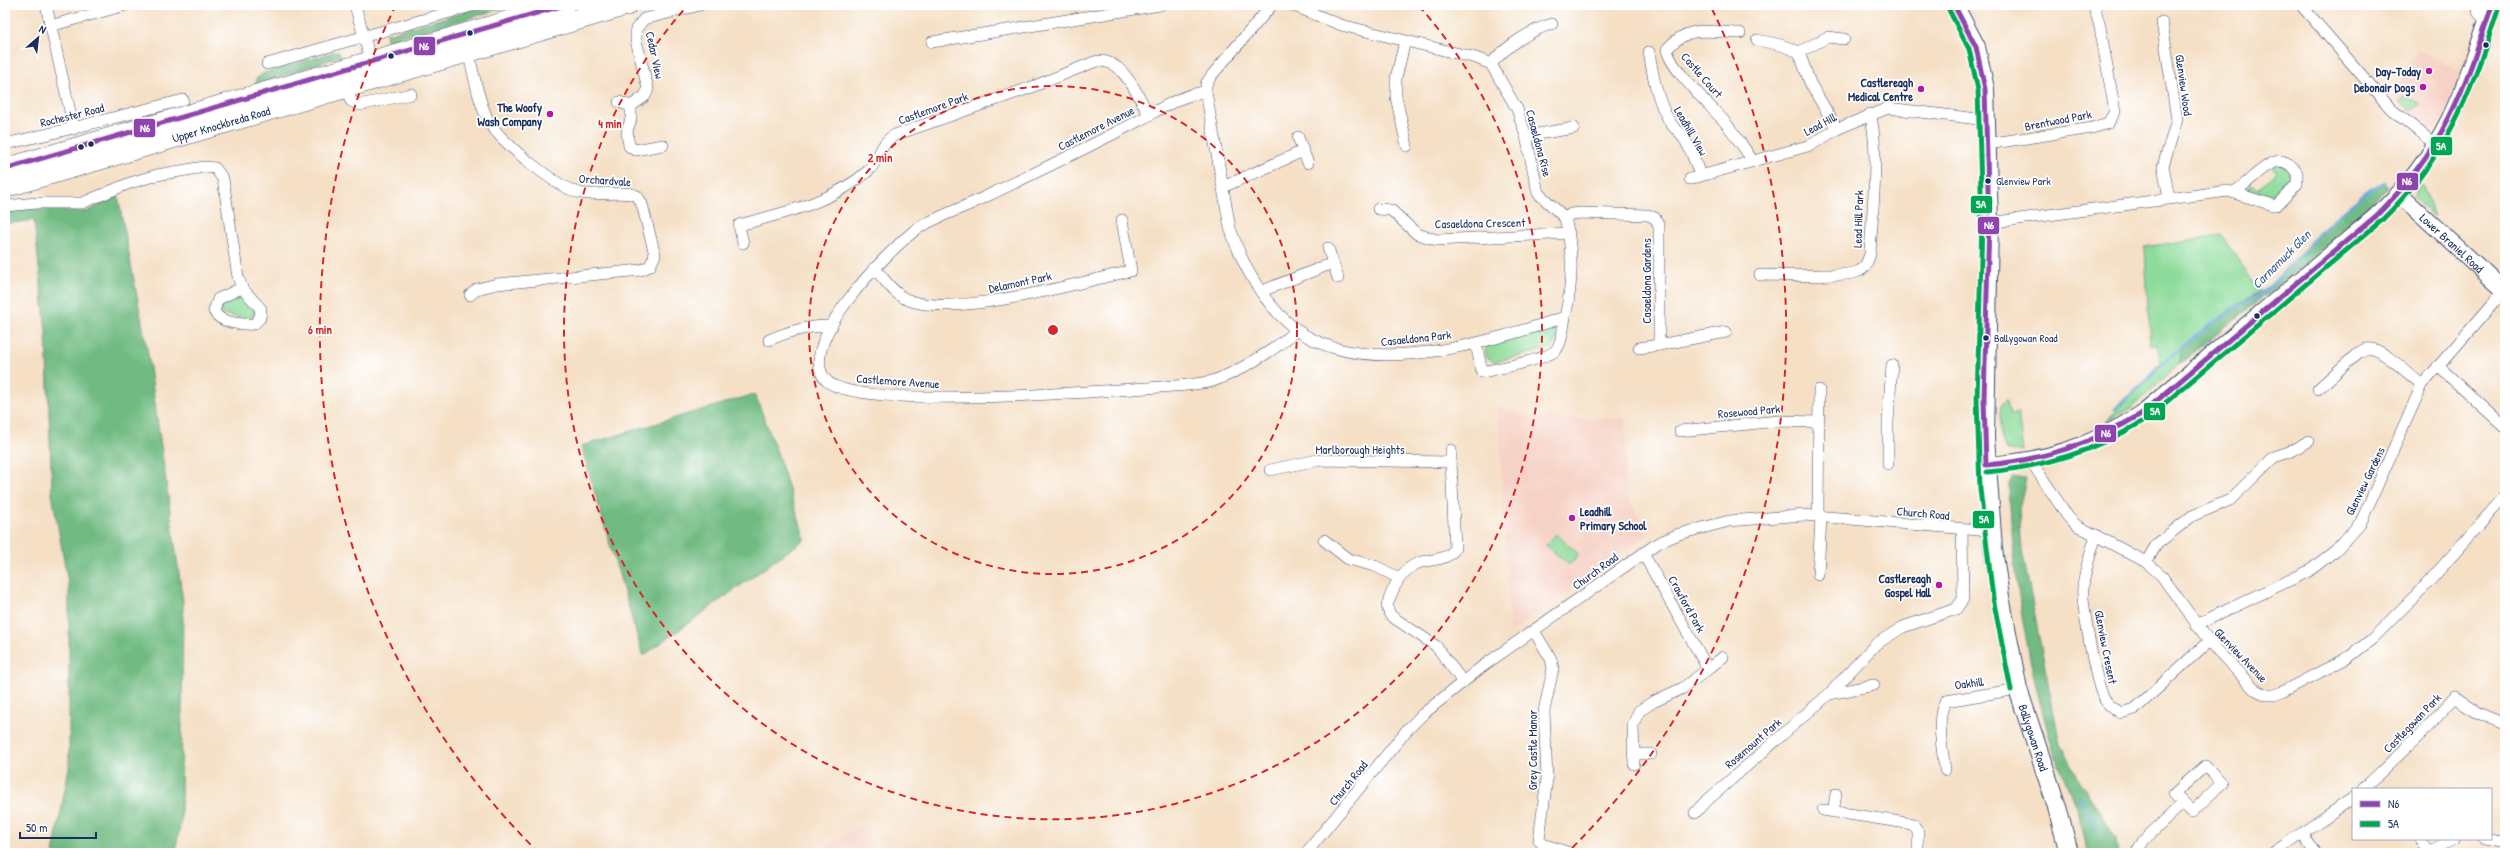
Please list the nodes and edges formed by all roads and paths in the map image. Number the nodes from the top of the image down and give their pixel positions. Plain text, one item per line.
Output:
1 (46, 5) edge
2 (126, 5) edge
3 (355, 5) edge
4 (475, 5) edge
5 (564, 5) edge
6 (628, 5) edge
7 (700, 5) edge
8 (1160, 5) edge
9 (1292, 5) edge
10 (1954, 5) edge
11 (2094, 5) edge
12 (2301, 5) edge
13 (2480, 5) edge
14 (2492, 5) edge
15 (1267, 7) edge
16 (2162, 22) dead end
17 (2487, 22) junction
18 (1552, 24) dead end
19 (50, 26) junction
20 (1740, 33) dead end
21 (1844, 39) dead end
22 (1757, 40) dead end
23 (1405, 41) junction
24 (932, 42) dead end
25 (367, 49) junction
26 (468, 52) junction
27 (1649, 52) dead end
28 (1799, 52) junction
29 (267, 64) dead end
30 (1491, 64) junction
31 (346, 88) junction
32 (1206, 92) junction
33 (411, 94) dead end
34 (184, 100) dead end
35 (619, 102) dead end
36 (631, 106) junction
37 (1870, 114) junction
38 (1149, 115) junction
39 (1986, 120) junction
40 (1574, 128) dead end
41 (74, 129) junction
42 (1837, 129) junction
43 (1526, 136) junction
44 (1298, 137) dead end
45 (5, 144) edge
46 (1988, 144) junction
47 (663, 145) dead end
48 (2436, 145) junction
49 (1407, 146) dead end
50 (1303, 151) junction
51 (1753, 161) junction
52 (1308, 163) dead end
53 (5, 169) edge
54 (1695, 177) joint
55 (5, 187) edge
56 (1223, 187) junction
57 (2234, 192) junction
58 (2399, 194) junction
59 (2169, 198) junction
60 (5, 206) edge
61 (1378, 210) dead end
62 (1565, 218) junction
63 (1122, 220) dead end
64 (1989, 223) junction
65 (1569, 233) junction
66 (743, 242) dead end
67 (1328, 248) dead end
68 (1333, 263) junction
69 (874, 268) junction
70 (1760, 275) dead end
71 (1338, 278) dead end
72 (242, 288) dead end
73 (1262, 291) junction
74 (2505, 291) edge
75 (470, 295) dead end
76 (1565, 317) junction
77 (832, 326) junction
78 (1296, 329) junction
79 (1726, 332) dead end
80 (768, 340) dead end
81 (1476, 344) junction
82 (1659, 345) junction
83 (1639, 348) dead end
84 (1892, 365) dead end
85 (2438, 366) junction
86 (2422, 385) junction
87 (2318, 389) dead end
88 (1819, 390) dead end
89 (1819, 422) junction
90 (2505, 427) edge
91 (1680, 431) dead end
92 (2309, 441) dead end
93 (1451, 450) dead end
94 (2031, 460) junction
95 (1451, 462) junction
96 (1888, 464) dead end
97 (1986, 465) junction
98 (1270, 470) dead end
99 (2505, 496) edge
100 (1819, 516) junction
101 (1962, 529) junction
102 (1991, 531) junction
103 (2096, 535) junction
104 (1324, 540) dead end
105 (1643, 553) junction
106 (2146, 562) junction
107 (1818, 575) dead end
108 (1399, 578) junction
109 (2196, 625) junction
110 (1534, 631) junction
111 (2209, 641) junction
112 (1723, 657) dead end
113 (1708, 669) junction
114 (1463, 682) junction
115 (1874, 685) dead end
116 (2018, 689) junction
117 (1829, 694) junction
118 (2505, 724) edge
119 (1652, 754) dead end
120 (1945, 770) dead end
121 (2371, 787) edge
122 (1836, 794) dead end
123 (2352, 799) edge
124 (2182, 804) dead end
125 (1695, 814) dead end
126 (2303, 834) junction
127 (2421, 840) edge
128 (2452, 840) edge
129 (2489, 840) edge
130 (2505, 843) edge
131 (2428, 852) edge
132 (1306, 853) edge
133 (1570, 853) edge
134 (1918, 853) edge
135 (2069, 853) edge
136 (2136, 853) edge
137 (2273, 853) edge
138 (2316, 853) edge

1 - 19 street
2 - 19 street
3 - 25 street
4 - 25 street
5 - 25 highway, Upper Knockbreda Road
6 - 26 highway, Upper Knockbreda Road
7 - 36 street, Cedar View
8 - 24 street
9 - 23 street
10 - 39 main road, Ballygowan Road
11 - 46 street, Brentwood Park
12 - 48 street
13 - 17 street
14 - 17 street
15 - 32 street
16 - 59 street, Glenview Wood
17 - 48 street
18 - 30 street
19 - 41 street
20 - 51 street, Castle Court
21 - 28 street
22 - 28 street
23 - 30 street
23 - 49 street
25 - 29 street
25 - 53 highway, Upper Knockbreda Road
26 - 31 highway, Upper Knockbreda Road
26 - 75 street, Orchardvale
27 - 54 street, Leadhill View
28 - 42 street
30 - 43 street, Casaeldona Rise
31 - 33 street
31 - 55 highway, Upper Knockbreda Road
32 - 38 street, Castlemore Avenue
32 - 56 street, Casaeldona Park
34 - 41 street, Rochester Road
35 - 36 street
36 - 47 street
37 - 39 street, Lead Hill
37 - 42 street, Lead Hill
37 - 70 street, Lead Hill Park
38 - 66 street, Castlemore Park
38 - 69 street, Castlemore Avenue
39 - 46 main road, Ballygowan Road
40 - 43 street
41 - 45 street, Rochester Road
42 - 51 street, Lead Hill
43 - 62 street, Casaeldona Rise
44 - 50 street
46 - 64 main road, Ballygowan Road
48 - 58 street
50 - 52 street
50 - 56 street
51 - 54 street, Lead Hill
56 - 73 street, Casaeldona Park
57 - 57 street
57 - 59 street
58 - 74 street, Lower Braniel Road
58 - 94 street
59 - 64 street
60 - 72 street
61 - 65 street, Casaeldona Crescent
62 - 65 street
62 - 82 street, Casaeldona Gardens
63 - 69 street, Delamont Park
64 - 97 main road, Ballygowan Road
65 - 76 street
67 - 68 street
68 - 71 street
68 - 73 street
69 - 77 street, Castlemore Avenue
73 - 78 street, Casaeldona Park
74 - 85 street, Glenview Gardens
76 - 81 street, Casaeldona Park
76 - 81 street
77 - 78 street, Castlemore Avenue
77 - 80 street
78 - 81 street, Casaeldona Park
79 - 82 street
82 - 83 street
84 - 96 street
85 - 86 street, Glenview Gardens
85 - 90 street
86 - 87 street
86 - 109 street, Glenview Gardens
88 - 89 street
89 - 91 street, Rosewood Park
89 - 100 street
92 - 106 street
93 - 95 street
94 - 97 street
94 - 103 street, Glenview Avenue
95 - 98 street, Marlborough Heights
95 - 108 street
97 - 102 main road, Ballygowan Road
99 - 111 street, Glenview Avenue
100 - 101 street, Church Road
100 - 105 street, Church Road
100 - 107 street
101 - 102 street, Church Road
101 - 117 street, Rosemount Park
102 - 116 main road, Ballygowan Road
103 - 106 street, Glenview Avenue
103 - 111 street, Glenview Cresent
104 - 108 street
105 - 110 street, Church Road
105 - 113 street, Crawford Park
106 - 109 street, Glenview Avenue
108 - 114 street
109 - 111 street, Glenview Avenue
110 - 114 street, Church Road
110 - 133 street, Grey Castle Manor
112 - 113 street
113 - 119 street
114 - 132 street, Church Road
115 - 117 street, Rosemount Park
116 - 120 street, Oakhill
116 - 135 main road, Ballygowan Road
117 - 125 street, Rosemount Park
118 - 121 street, Castlegowan Park
122 - 134 street
123 - 126 street
124 - 136 street
126 - 137 street
126 - 138 street
127 - 131 street
128 - 131 street
129 - 130 street

